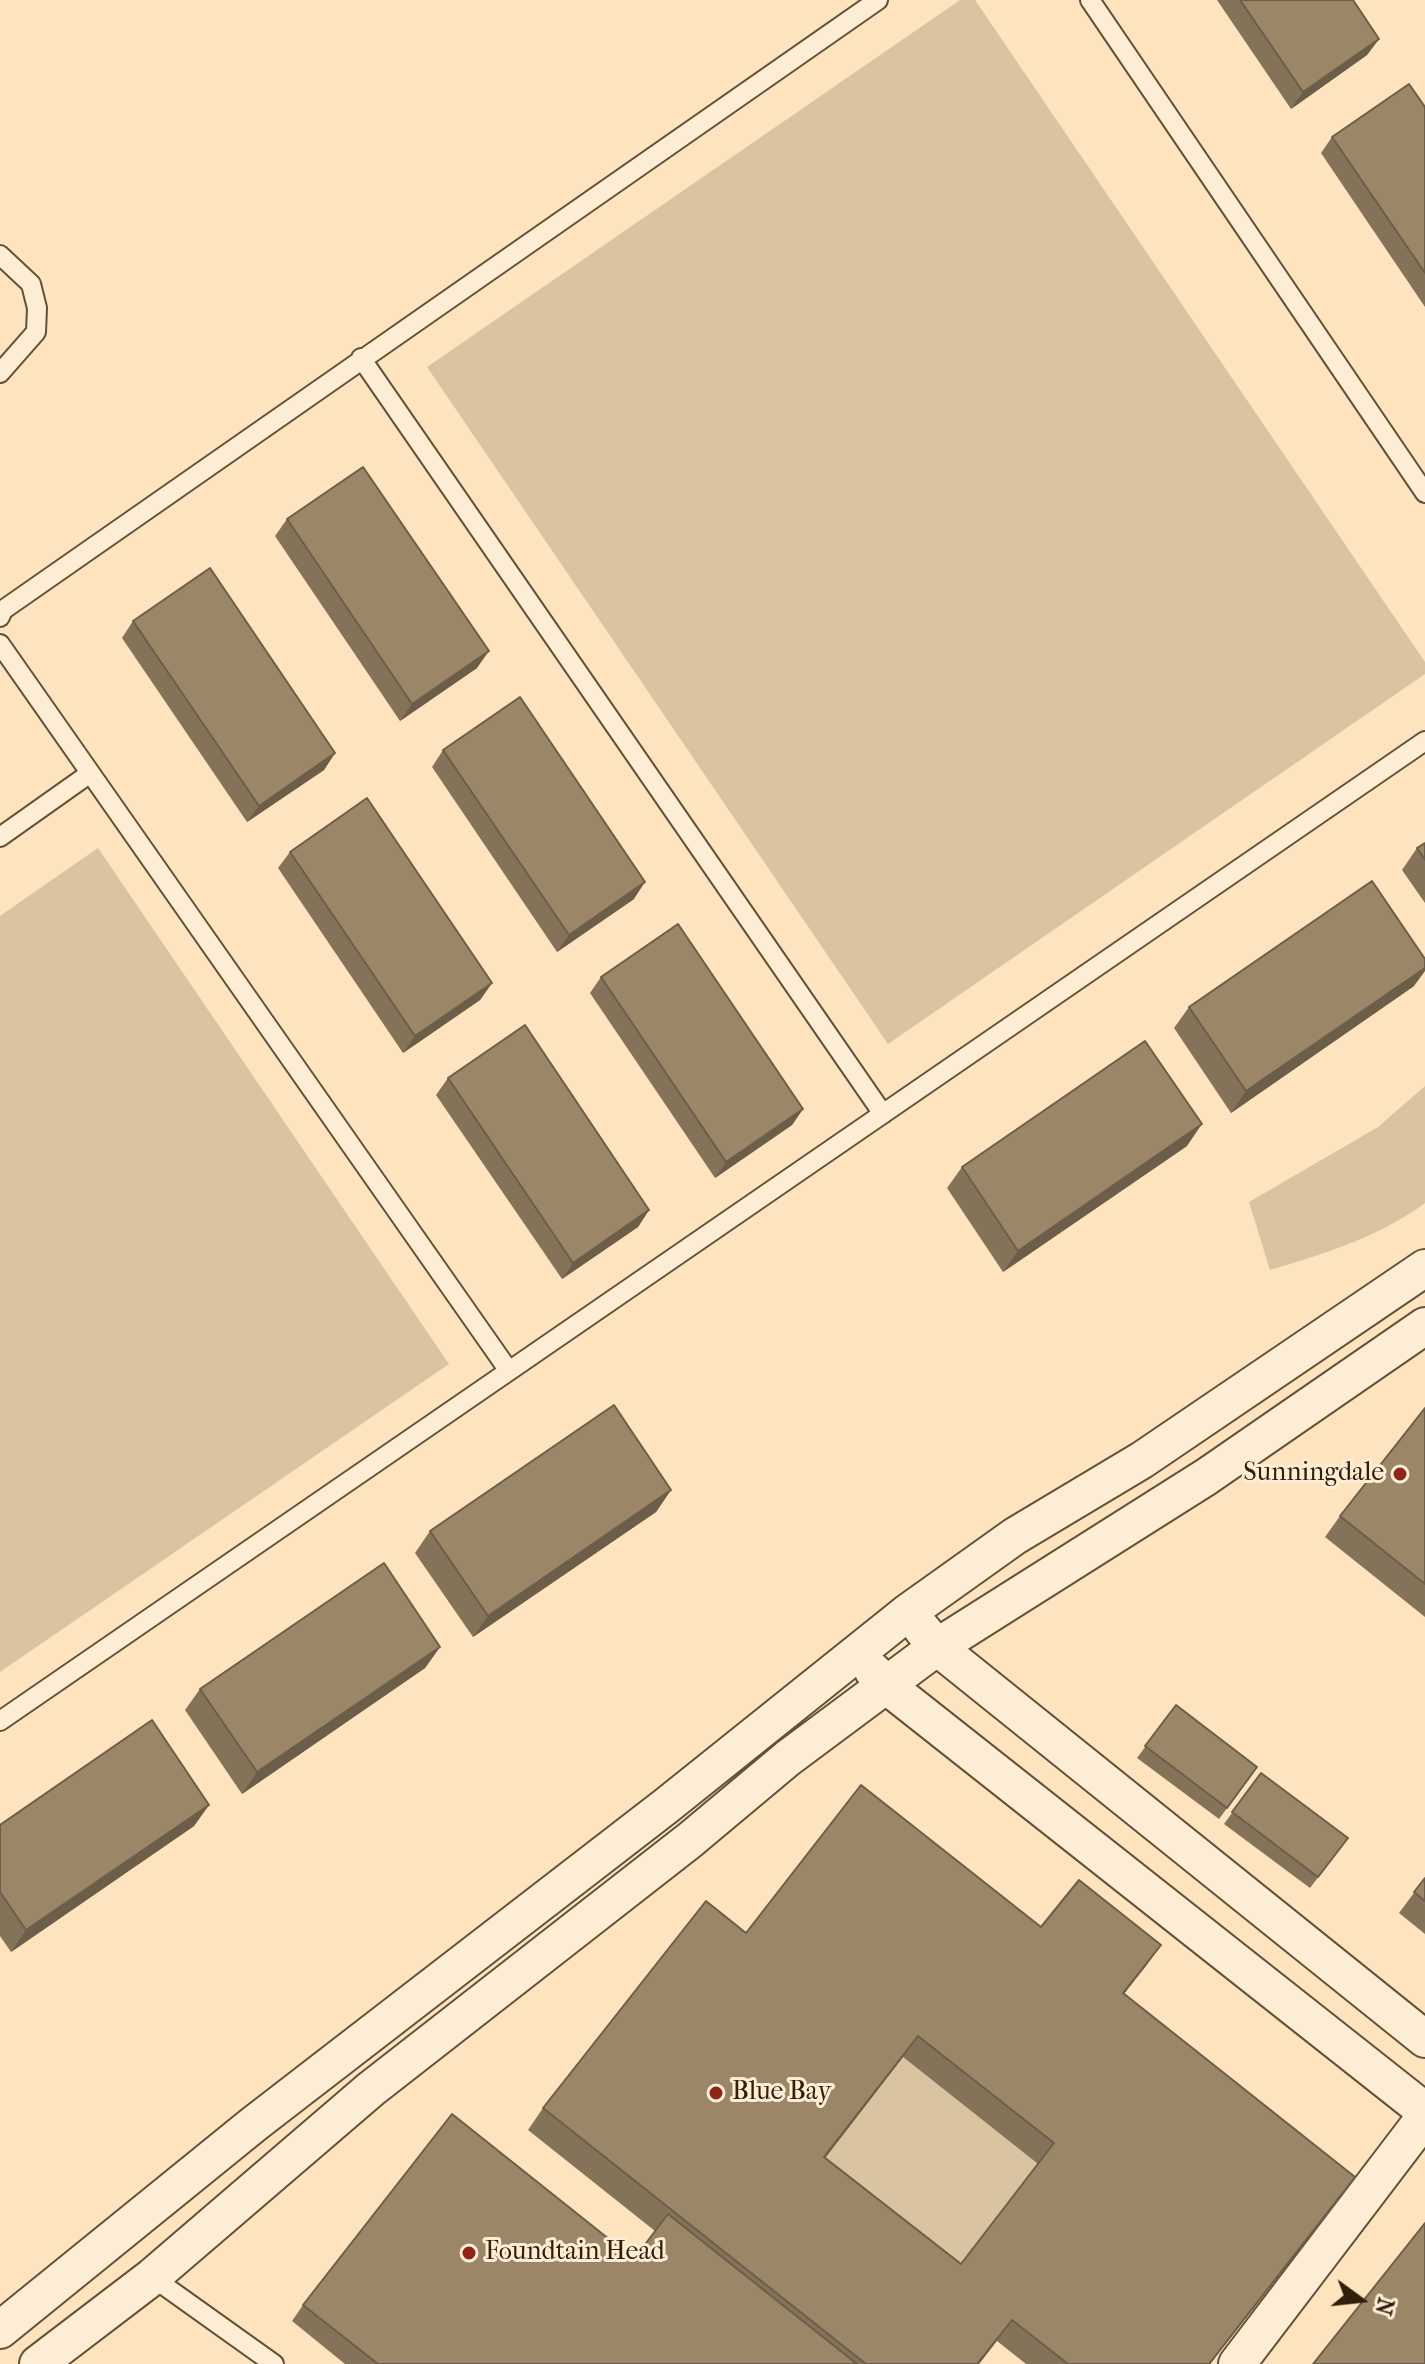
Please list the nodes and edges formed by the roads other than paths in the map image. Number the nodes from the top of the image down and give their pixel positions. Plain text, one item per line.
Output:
1 (878, 0) edge
2 (1090, 0) edge
3 (0, 255) edge
4 (361, 358) junction
5 (0, 373) edge
6 (1425, 493) edge
7 (0, 617) edge
8 (0, 644) edge
9 (1425, 741) edge
10 (89, 774) junction
11 (0, 837) edge
12 (883, 1114) junction
13 (1425, 1268) edge
14 (1425, 1326) edge
15 (509, 1371) junction
16 (907, 1613) junction
17 (937, 1647) junction
18 (857, 1654) junction
19 (887, 1686) junction
20 (0, 1721) edge
21 (1425, 2039) edge
22 (1425, 2111) edge
23 (1425, 2117) edge
24 (152, 2277) junction
25 (0, 2330) edge
26 (38, 2364) edge
27 (274, 2364) edge
28 (1237, 2364) edge

1 - 4 lane
2 - 6 lane
3 - 5 lane
4 - 7 lane
4 - 12 lane
8 - 10 lane
9 - 12 lane
10 - 11 lane
10 - 15 lane
12 - 15 lane
13 - 16 street
14 - 17 street
15 - 20 lane
16 - 17 street
16 - 18 street
17 - 19 street
17 - 21 street
18 - 19 street
18 - 25 street
19 - 22 street
19 - 24 street
23 - 28 street
24 - 26 street
24 - 27 lane

